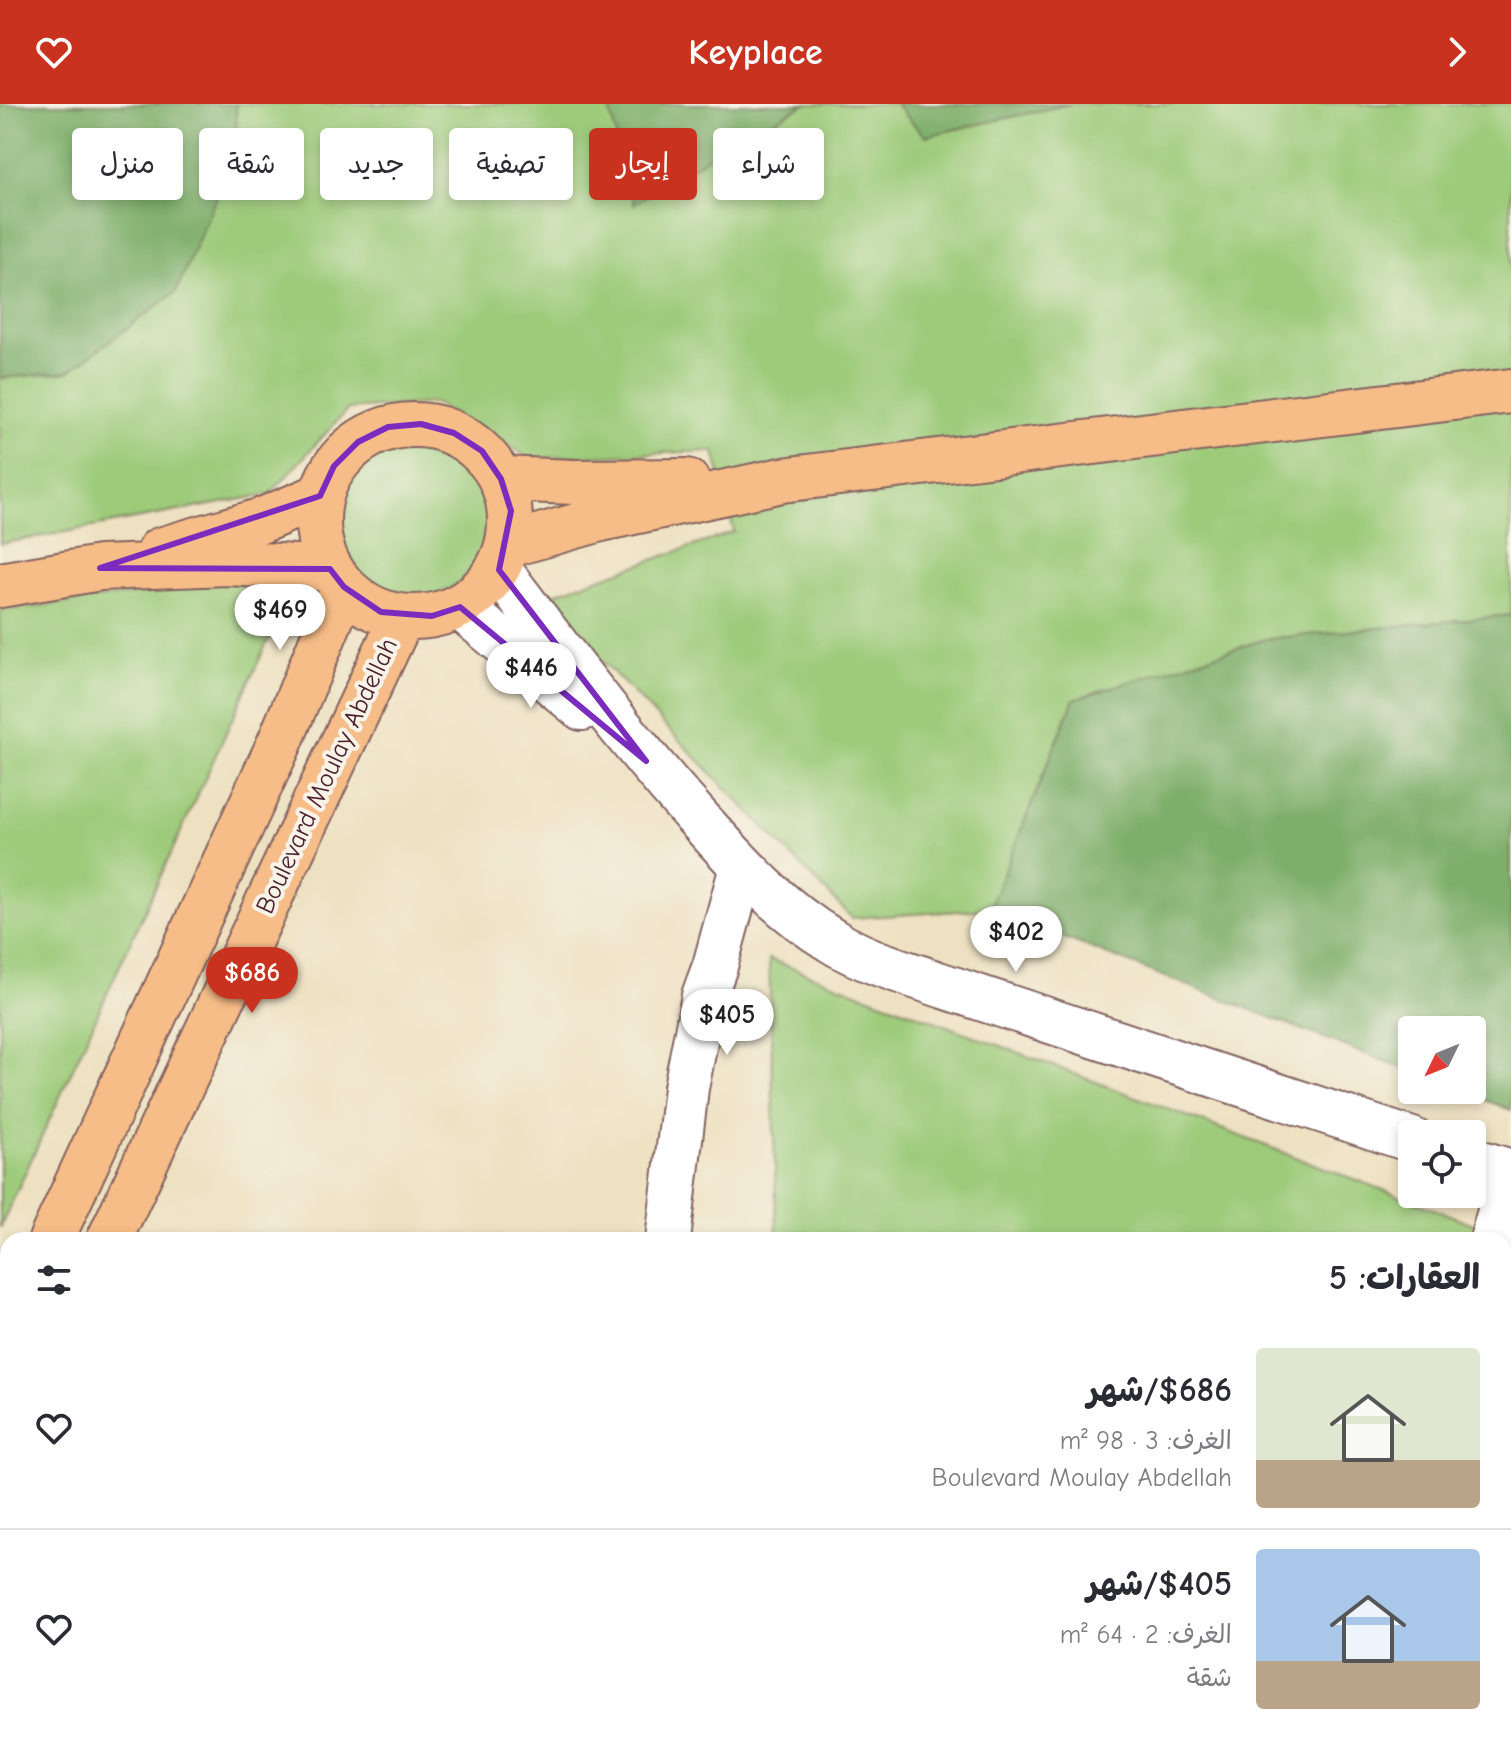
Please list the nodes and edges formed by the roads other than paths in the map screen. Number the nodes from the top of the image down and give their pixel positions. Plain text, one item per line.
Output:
1 (1511, 391) edge
2 (501, 479) junction
3 (782, 480) junction
4 (320, 496) junction
5 (503, 557) junction
6 (100, 568) junction
7 (337, 578) junction
8 (0, 585) edge
9 (460, 607) junction
10 (402, 617) junction
11 (646, 761) junction
12 (742, 867) junction
13 (1398, 1135) edge
14 (1486, 1164) edge
15 (1511, 1172) edge
16 (55, 1232) edge
17 (113, 1232) edge
18 (669, 1232) edge
19 (1494, 1232) edge

1 - 3 main road
2 - 3 main road
2 - 4 main road
2 - 5 main road
3 - 5 main road
4 - 6 main road
4 - 7 main road
5 - 9 main road
5 - 11 street
6 - 7 main road
6 - 8 main road
7 - 10 main road
7 - 16 main road
9 - 10 main road
9 - 11 street
10 - 17 main road, Boulevard Moulay Abdellah
11 - 12 street
12 - 13 street
12 - 18 street
14 - 15 street
15 - 19 street

